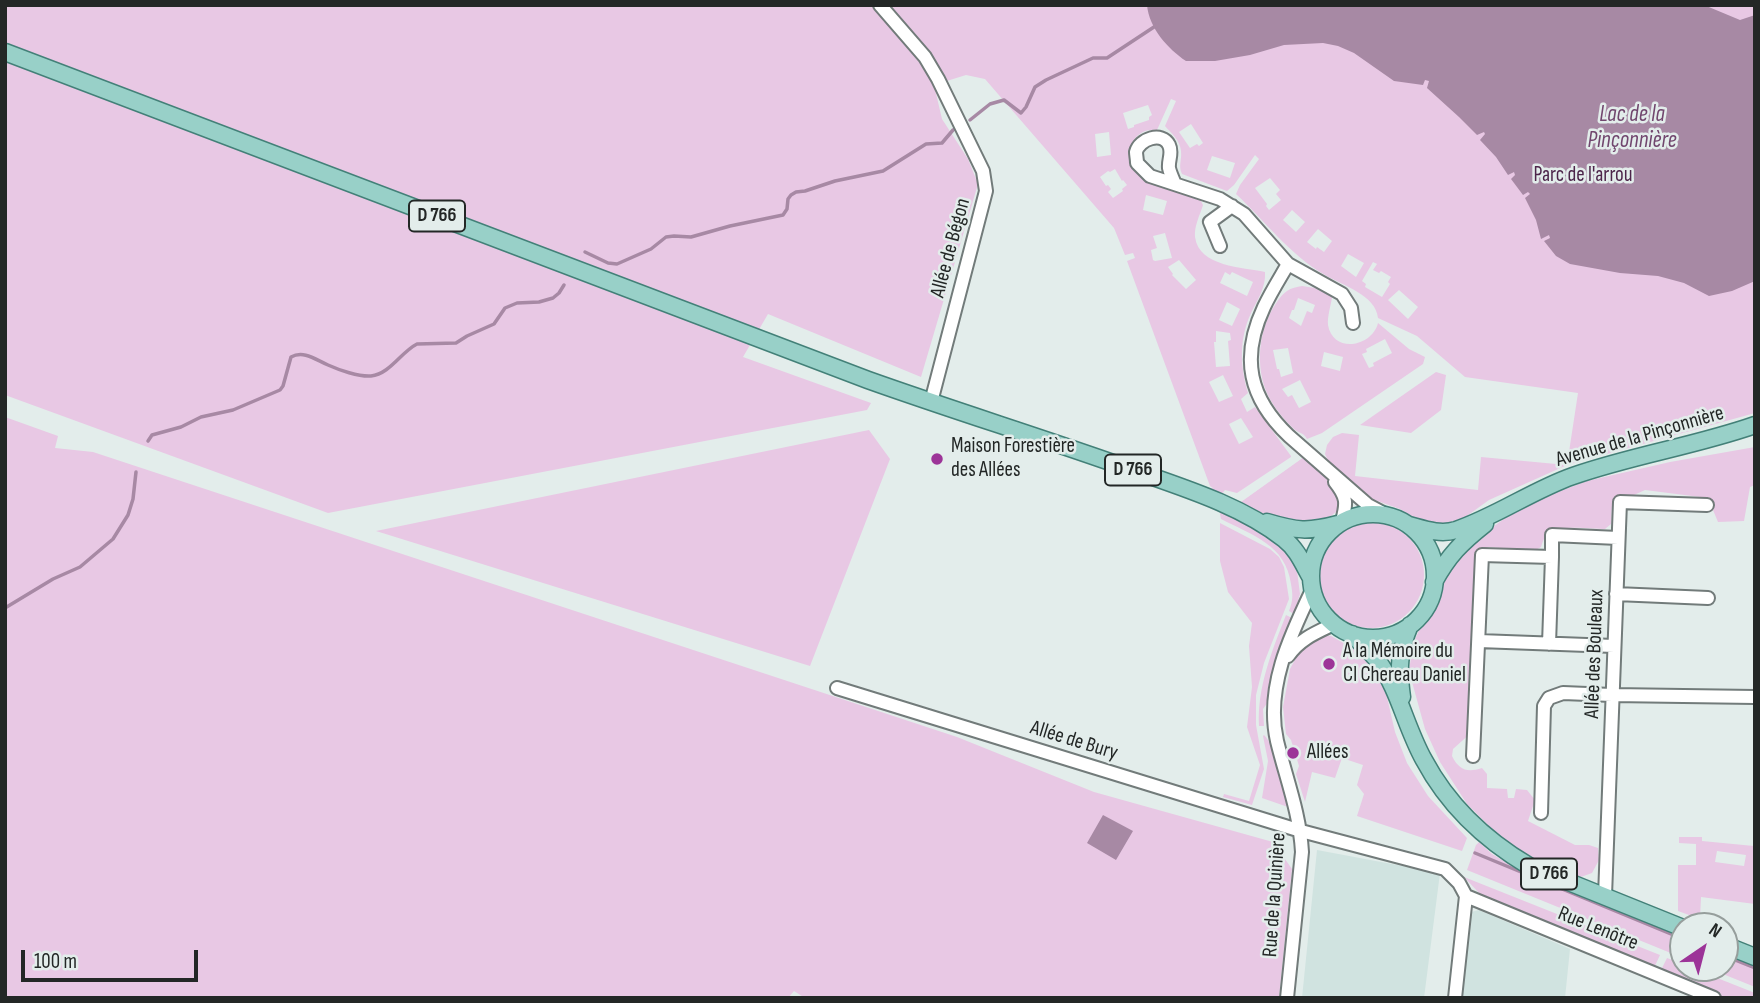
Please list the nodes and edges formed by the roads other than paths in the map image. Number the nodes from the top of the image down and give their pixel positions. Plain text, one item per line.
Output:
1 (880, 5) edge
2 (5, 52) edge
3 (1175, 184) dead end
4 (1232, 206) junction
5 (1220, 246) dead end
6 (1288, 264) junction
7 (1353, 323) dead end
8 (931, 402) junction
9 (1755, 425) edge
10 (1324, 467) junction
11 (1707, 505) dead end
12 (1500, 511) junction
13 (1245, 515) junction
14 (1387, 515) junction
15 (1340, 523) junction
16 (1409, 525) junction
17 (1618, 538) junction
18 (1552, 557) junction
19 (1434, 582) junction
20 (1312, 584) junction
21 (1616, 594) junction
22 (1709, 598) dead end
23 (1334, 624) junction
24 (1410, 625) junction
25 (1352, 634) junction
26 (1479, 641) junction
27 (1549, 644) junction
28 (1614, 646) junction
29 (1280, 672) junction
30 (837, 688) dead end
31 (1612, 695) junction
32 (1755, 697) edge
33 (1408, 723) junction
34 (1474, 756) dead end
35 (1541, 813) dead end
36 (1301, 831) junction
37 (1605, 895) junction
38 (1466, 896) junction
39 (1669, 922) edge
40 (1287, 998) edge
41 (1455, 998) edge
42 (1714, 998) edge

1 - 8 street, Allée de Bégon
2 - 8 main road, D 766
3 - 4 street
4 - 5 street
4 - 6 street
6 - 7 street
6 - 10 street
8 - 13 main road, D 766
9 - 12 main road, Avenue de la Pinçonnière
10 - 14 street
10 - 15 street
11 - 17 street, Allée des Bouleaux
12 - 16 main road, Avenue de la Pinçonnière
12 - 19 main road, Avenue de la Pinçonnière
13 - 15 main road, D 766
13 - 20 main road, D 766
14 - 15 main road
14 - 16 main road
15 - 20 main road
16 - 19 main road
17 - 18 street
17 - 21 street, Allée des Bouleaux
18 - 26 street
18 - 27 street
19 - 24 main road, D 766
20 - 23 main road, D 766
20 - 29 street, Rue de la Quinière
21 - 22 street
21 - 28 street, Allée des Bouleaux
23 - 25 main road, D 766
23 - 29 street, Rue de la Quinière
24 - 25 main road
24 - 33 main road, D 766
25 - 33 main road, D 766
26 - 27 street
26 - 34 street
27 - 28 street
28 - 31 street, Allée des Bouleaux
29 - 36 street, Rue de la Quinière
30 - 36 street, Allée de Bury
31 - 32 street
31 - 35 street
31 - 37 street, Allée des Bouleaux
33 - 37 main road, D 766
36 - 38 street, Allée de Bury
36 - 40 street, Rue de la Quinière
37 - 39 main road, D 766
38 - 41 street
38 - 42 street, Rue Lenôtre

